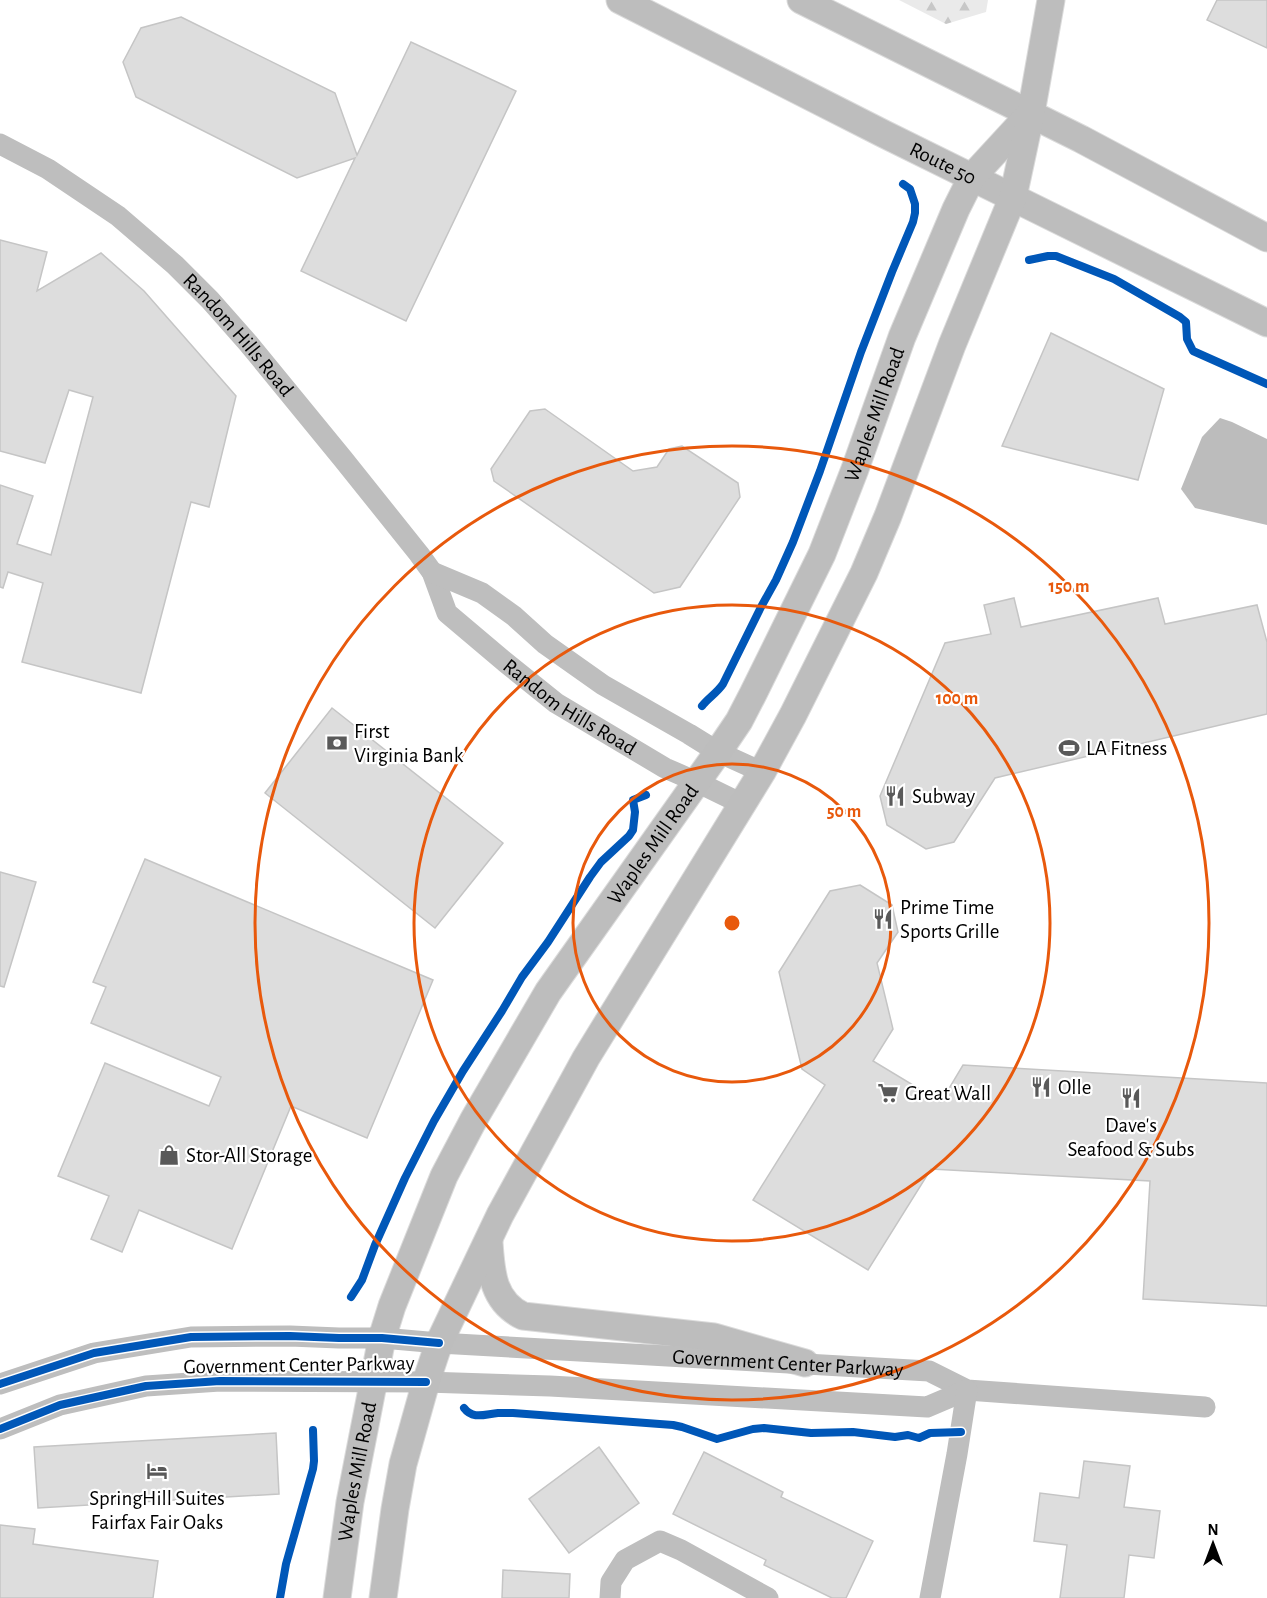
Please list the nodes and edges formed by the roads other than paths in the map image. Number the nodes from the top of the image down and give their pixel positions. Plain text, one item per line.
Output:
1 (620, 0) edge
2 (801, 0) edge
3 (1051, 0) edge
4 (1030, 114) junction
5 (0, 144) edge
6 (972, 177) junction
7 (1013, 197) junction
8 (1267, 238) edge
9 (1267, 323) edge
10 (432, 572) junction
11 (718, 752) junction
12 (762, 772) junction
13 (697, 782) junction
14 (742, 804) junction
15 (489, 1240) junction
16 (382, 1338) junction
17 (440, 1343) junction
18 (805, 1363) junction
19 (373, 1382) junction
20 (426, 1382) junction
21 (0, 1384) edge
22 (967, 1390) junction
23 (1204, 1407) dead end
24 (0, 1429) edge
25 (338, 1598) edge
26 (383, 1598) edge
27 (609, 1598) edge
28 (768, 1598) edge
29 (930, 1598) edge

1 - 6 main road, Route 50
2 - 4 main road
3 - 4 main road, Waples Mill Road
4 - 6 main road, Waples Mill Road
4 - 7 main road, Waples Mill Road
4 - 8 main road
5 - 10 street, Random Hills Road
6 - 7 main road, Route 50
6 - 11 main road, Waples Mill Road
7 - 9 main road, Route 50
7 - 12 main road, Waples Mill Road
10 - 11 street, Random Hills Road
10 - 13 street, Random Hills Road
11 - 12 street, Random Hills Road
11 - 13 main road, Waples Mill Road
12 - 14 main road, Waples Mill Road
13 - 14 street, Random Hills Road
13 - 16 main road, Waples Mill Road
14 - 15 main road, Waples Mill Road
15 - 17 main road, Waples Mill Road
15 - 18 main road
16 - 17 street, Government Center Parkway
16 - 19 main road, Waples Mill Road
16 - 21 street, Government Center Parkway
17 - 18 street, Government Center Parkway
17 - 20 main road, Waples Mill Road
18 - 22 street, Government Center Parkway
19 - 20 street, Government Center Parkway
19 - 24 street, Government Center Parkway
19 - 25 main road, Waples Mill Road
20 - 22 street, Government Center Parkway
20 - 26 main road, Waples Mill Road
22 - 23 street, Government Center Parkway
22 - 29 street
27 - 28 street

